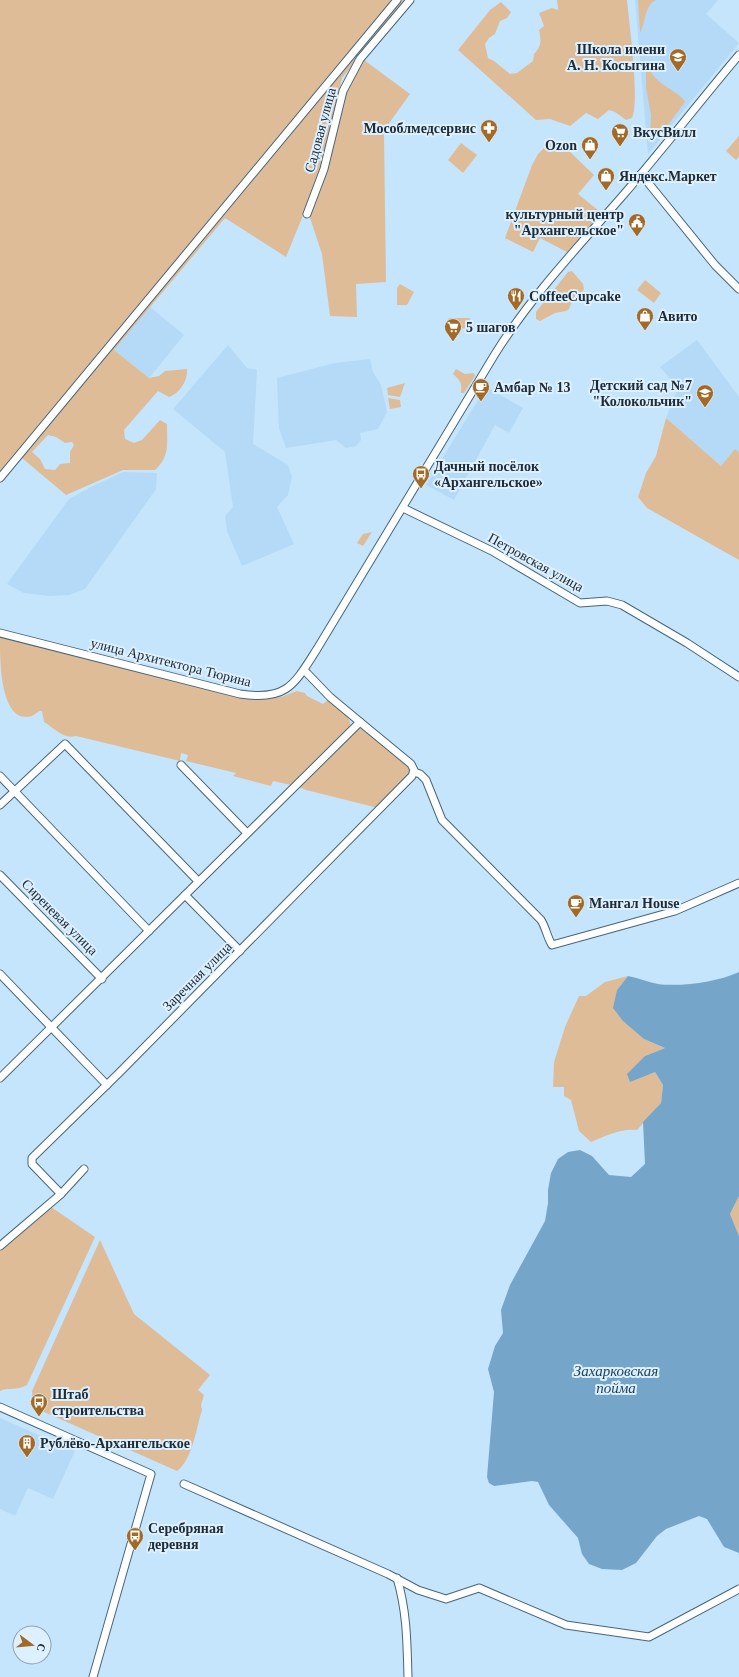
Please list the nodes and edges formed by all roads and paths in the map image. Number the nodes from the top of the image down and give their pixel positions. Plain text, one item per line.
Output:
1 (397, 0) edge
2 (410, 0) edge
3 (739, 55) edge
4 (641, 174) junction
5 (307, 214) dead end
6 (739, 289) edge
7 (0, 478) edge
8 (403, 508) junction
9 (0, 633) edge
10 (304, 670) junction
11 (739, 677) edge
12 (360, 722) junction
13 (181, 765) dead end
14 (414, 772) junction
15 (0, 776) edge
16 (14, 791) junction
17 (0, 805) edge
18 (247, 833) junction
19 (0, 875) edge
20 (198, 881) junction
21 (739, 883) edge
22 (185, 895) junction
23 (149, 931) junction
24 (240, 951) junction
25 (0, 974) edge
26 (102, 978) junction
27 (52, 1027) junction
28 (0, 1078) edge
29 (107, 1085) junction
30 (84, 1169) dead end
31 (61, 1194) junction
32 (0, 1246) edge
33 (0, 1407) edge
34 (184, 1484) dead end
35 (397, 1578) junction
36 (739, 1589) edge
37 (93, 1677) edge
38 (408, 1677) edge

1 - 7 street
2 - 5 street, Садовая улица
3 - 4 street, улица Архитектора Тюрина
4 - 6 street
4 - 8 street, улица Архитектора Тюрина
8 - 10 street, улица Архитектора Тюрина
8 - 11 street, Петровская улица
9 - 10 street, улица Архитектора Тюрина
10 - 12 street
12 - 14 street
12 - 18 street
13 - 18 street
14 - 21 street
14 - 24 street, Заречная улица
15 - 16 street
16 - 17 street
16 - 20 street
16 - 23 street
18 - 20 street
19 - 26 street, Сиреневая улица
20 - 22 street
22 - 23 street
22 - 24 street
23 - 26 street
24 - 29 street, Заречная улица
25 - 27 street
26 - 27 street
27 - 28 street
27 - 29 street
29 - 31 street, Заречная улица
30 - 31 street
31 - 32 street
33 - 37 street
34 - 35 street
35 - 36 street
35 - 38 street

